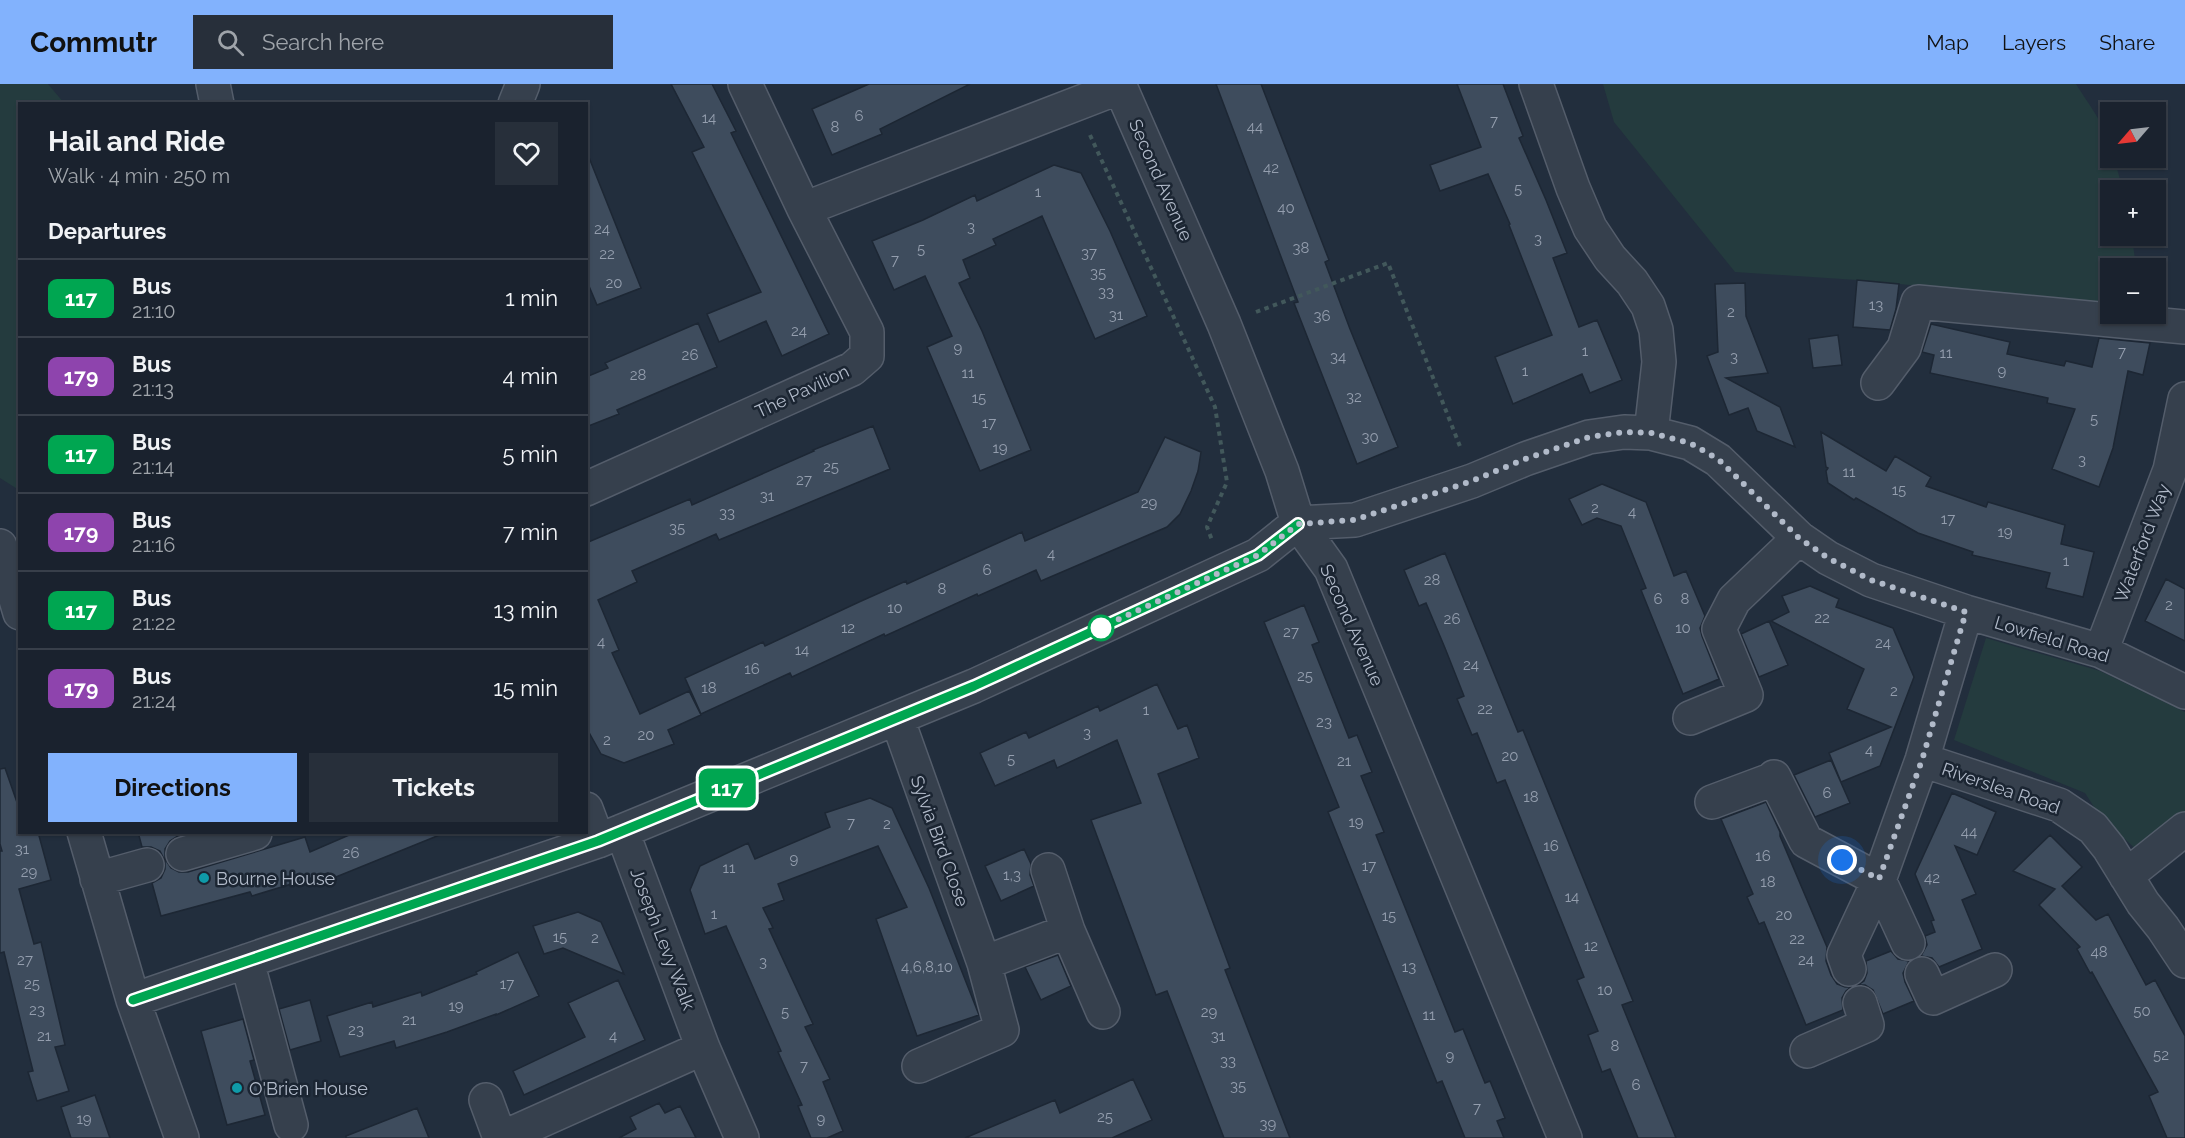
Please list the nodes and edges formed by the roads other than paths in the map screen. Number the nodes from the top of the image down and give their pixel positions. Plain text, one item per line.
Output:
1 (213, 84) edge
2 (522, 84) edge
3 (745, 84) edge
4 (1536, 84) edge
5 (1120, 85) edge
6 (217, 102) edge
7 (516, 102) edge
8 (804, 209) junction
9 (2185, 327) edge
10 (1878, 383) dead end
11 (2185, 399) edge
12 (1651, 433) junction
13 (588, 488) edge
14 (1298, 524) junction
15 (1799, 538) junction
16 (0, 546) edge
17 (18, 606) edge
18 (1966, 612) junction
19 (2101, 651) junction
20 (2185, 692) edge
21 (897, 718) junction
22 (1690, 718) dead end
23 (1922, 760) junction
24 (1712, 802) dead end
25 (588, 811) edge
26 (2185, 829) edge
27 (85, 834) edge
28 (252, 834) edge
29 (610, 836) junction
30 (183, 854) dead end
31 (147, 865) dead end
32 (1048, 870) dead end
33 (2126, 876) junction
34 (97, 879) junction
35 (1879, 879) junction
36 (1068, 931) junction
37 (1908, 943) dead end
38 (247, 961) junction
39 (2185, 961) edge
40 (984, 963) junction
41 (1849, 969) dead end
42 (1995, 970) dead end
43 (1922, 974) dead end
44 (133, 1000) junction
45 (1860, 1003) dead end
46 (1103, 1012) dead end
47 (704, 1048) junction
48 (1807, 1051) dead end
49 (919, 1066) dead end
50 (486, 1100) dead end
51 (291, 1125) dead end
52 (182, 1138) edge
53 (501, 1138) edge
54 (742, 1138) edge
55 (1565, 1138) edge

1 - 6 street
2 - 7 street
3 - 8 street, The Pavilion
4 - 12 street
5 - 8 street
5 - 14 street, Second Avenue
8 - 13 street, The Pavilion
9 - 10 street
11 - 19 street, Waterford Way
12 - 14 street, Lowfield Road
12 - 15 street, Lowfield Road
14 - 21 street
14 - 55 street, Second Avenue
15 - 18 street, Lowfield Road
15 - 22 street
16 - 17 street
18 - 19 street, Lowfield Road
18 - 23 street, Riverslea Road
19 - 20 street, Lowfield Road
21 - 29 street
21 - 40 street, Sylvia Bird Close
23 - 33 street, Riverslea Road
23 - 35 street, Riverslea Road
24 - 35 street
25 - 29 street, Joseph Levy Walk
26 - 33 street
27 - 34 street
28 - 30 street
29 - 38 street
29 - 47 street, Joseph Levy Walk
31 - 34 street
32 - 36 street
33 - 39 street, Riverslea Road
34 - 44 street
35 - 37 street
35 - 41 street, Riverslea Road
36 - 40 street
36 - 46 street
38 - 44 street
38 - 51 street
40 - 49 street, Sylvia Bird Close
42 - 43 street
44 - 52 street
45 - 48 street
47 - 53 street
47 - 54 street, Joseph Levy Walk
50 - 53 street

